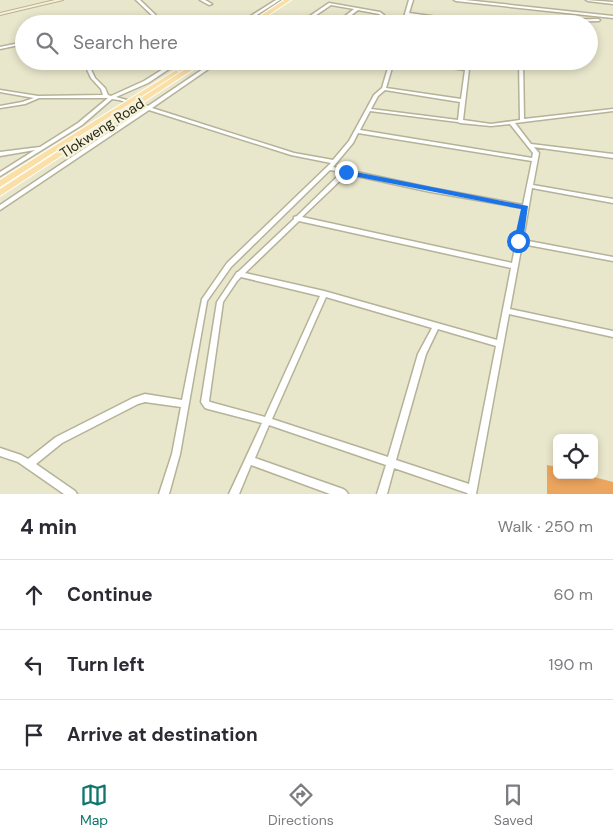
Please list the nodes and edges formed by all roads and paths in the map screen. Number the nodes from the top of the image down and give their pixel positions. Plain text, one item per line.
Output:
1 (61, 0) edge
2 (138, 0) edge
3 (202, 0) edge
4 (278, 0) edge
5 (288, 0) edge
6 (298, 0) edge
7 (411, 0) edge
8 (456, 0) edge
9 (588, 0) edge
10 (613, 3) edge
11 (210, 4) dead end
12 (357, 9) junction
13 (0, 14) edge
14 (407, 14) joint
15 (154, 15) edge
16 (254, 15) edge
17 (265, 15) edge
18 (275, 15) edge
19 (313, 15) edge
20 (349, 15) edge
21 (381, 15) edge
22 (415, 15) edge
23 (587, 15) edge
24 (598, 16) edge
25 (613, 18) edge
26 (598, 19) edge
27 (15, 45) edge
28 (0, 48) edge
29 (89, 70) edge
30 (165, 70) edge
31 (178, 70) edge
32 (190, 70) edge
33 (205, 70) edge
34 (389, 70) edge
35 (467, 70) edge
36 (521, 70) edge
37 (157, 83) junction
38 (384, 89) junction
39 (0, 91) edge
40 (38, 97) junction
41 (108, 97) junction
42 (120, 99) junction
43 (130, 101) junction
44 (463, 101) junction
45 (139, 104) junction
46 (0, 107) edge
47 (149, 108) junction
48 (369, 110) junction
49 (613, 110) edge
50 (101, 120) junction
51 (522, 121) junction
52 (460, 122) junction
53 (512, 123) junction
54 (358, 131) junction
55 (532, 145) junction
56 (42, 148) junction
57 (0, 154) edge
58 (613, 156) edge
59 (535, 160) junction
60 (335, 162) junction
61 (329, 168) junction
62 (346, 172) junction
63 (0, 174) edge
64 (0, 184) edge
65 (529, 186) junction
66 (0, 194) edge
67 (613, 201) edge
68 (525, 207) junction
69 (0, 208) edge
70 (296, 218) junction
71 (518, 241) junction
72 (613, 259) edge
73 (514, 266) junction
74 (239, 274) junction
75 (324, 294) junction
76 (506, 311) junction
77 (436, 326) junction
78 (613, 334) edge
79 (499, 344) junction
80 (185, 404) junction
81 (267, 421) junction
82 (0, 452) edge
83 (249, 460) junction
84 (390, 463) junction
85 (29, 464) junction
86 (473, 492) edge
87 (72, 494) edge
88 (164, 494) edge
89 (234, 494) edge
90 (343, 494) edge
91 (382, 494) edge

1 - 13 street
2 - 15 street
3 - 11 street
4 - 16 street
5 - 17 main road
6 - 18 main road
7 - 14 street
8 - 23 street
9 - 10 street
12 - 19 street
12 - 20 street
12 - 21 street
14 - 22 street
24 - 25 street
25 - 26 street
27 - 28 street
29 - 41 street
30 - 41 street
31 - 37 main road, Tlokweng Road
32 - 45 main road, Tlokweng Road
33 - 47 street
34 - 38 street
35 - 44 street
36 - 51 street
37 - 42 main road
37 - 43 main road, Tlokweng Road
38 - 44 street
38 - 48 street
39 - 40 street
40 - 41 street
40 - 46 street
41 - 42 street
41 - 56 street
42 - 43 street
42 - 50 main road
43 - 45 street
43 - 50 main road, Tlokweng Road
44 - 52 street
45 - 47 street
45 - 66 main road, Tlokweng Road
47 - 60 street
47 - 69 street
48 - 52 street
48 - 54 street
49 - 51 street
50 - 64 main road, Tlokweng Road
51 - 53 street
52 - 53 street
53 - 55 street
54 - 59 street
54 - 60 street
55 - 58 street
55 - 59 street
56 - 57 street
56 - 63 street
59 - 65 street
60 - 61 street
61 - 62 street
61 - 80 street
62 - 68 street
62 - 70 street
65 - 67 street
65 - 68 street
68 - 71 street
70 - 73 street
70 - 74 street
71 - 72 street
71 - 73 street
73 - 76 street
74 - 75 street
74 - 81 street
75 - 77 street
75 - 81 street
76 - 78 street
76 - 79 street
77 - 79 street
77 - 84 street
79 - 86 street
80 - 85 street
80 - 88 street
81 - 83 street
81 - 84 street
82 - 85 street
83 - 89 street
83 - 90 street
84 - 86 street
84 - 91 street
85 - 87 street

